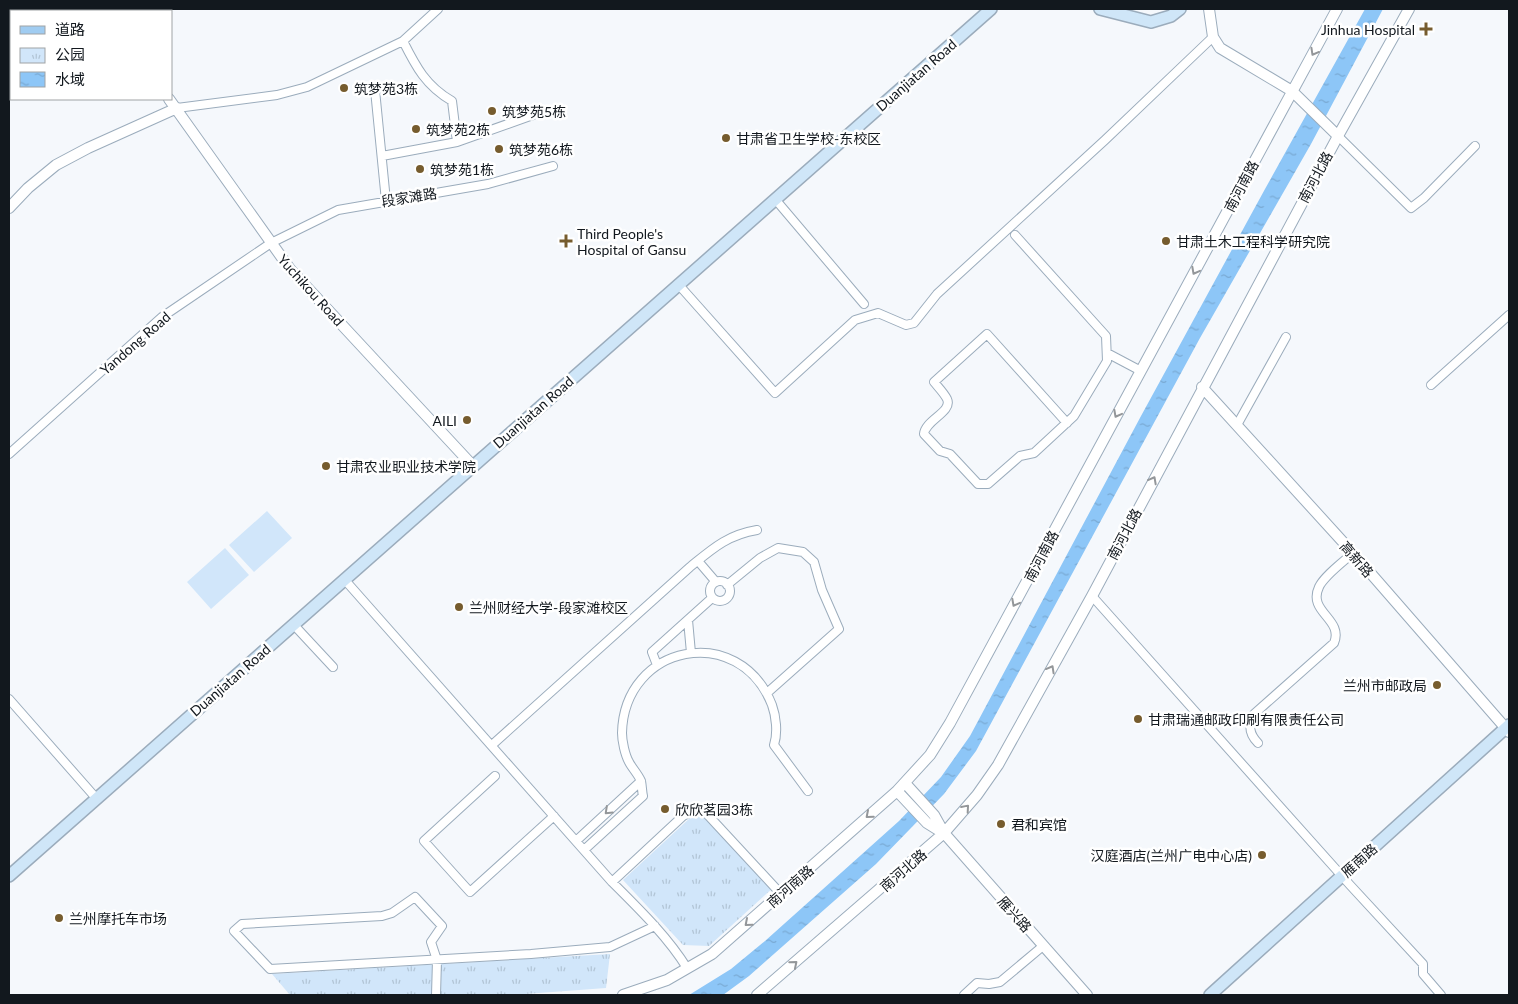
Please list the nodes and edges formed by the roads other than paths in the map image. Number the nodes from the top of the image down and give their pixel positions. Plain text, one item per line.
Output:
1 (438, 9) edge
2 (991, 9) edge
3 (1101, 9) edge
4 (1180, 9) edge
5 (1209, 9) edge
6 (1337, 9) edge
7 (1409, 9) edge
8 (1213, 37) junction
9 (403, 41) junction
10 (375, 90) dead end
11 (1292, 91) junction
12 (170, 100) edge
13 (177, 108) junction
14 (533, 115) dead end
15 (1338, 136) junction
16 (458, 142) junction
17 (1475, 146) dead end
18 (382, 156) junction
19 (553, 166) dead end
20 (775, 199) junction
21 (386, 201) junction
22 (9, 208) edge
23 (1015, 235) dead end
24 (271, 243) junction
25 (678, 284) junction
26 (864, 304) dead end
27 (1509, 315) edge
28 (1286, 337) dead end
29 (1107, 352) junction
30 (1141, 371) junction
31 (1431, 385) dead end
32 (1202, 387) junction
33 (1067, 423) junction
34 (1237, 426) junction
35 (9, 454) edge
36 (473, 466) junction
37 (757, 530) dead end
38 (1353, 553) junction
39 (698, 561) junction
40 (344, 579) junction
41 (716, 582) junction
42 (727, 585) junction
43 (1092, 596) junction
44 (712, 598) junction
45 (688, 620) junction
46 (293, 624) junction
47 (691, 653) junction
48 (657, 665) junction
49 (333, 667) dead end
50 (767, 693) junction
51 (9, 699) edge
52 (1508, 729) edge
53 (1258, 743) dead end
54 (492, 745) junction
55 (496, 776) dead end
56 (641, 781) junction
57 (906, 782) junction
58 (808, 791) dead end
59 (897, 791) junction
60 (909, 795) junction
61 (96, 798) junction
62 (554, 816) junction
63 (944, 833) junction
64 (576, 841) junction
65 (584, 850) junction
66 (9, 876) edge
67 (1342, 876) junction
68 (612, 882) junction
69 (781, 894) junction
70 (655, 926) junction
71 (1043, 946) junction
72 (437, 960) junction
73 (687, 968) junction
74 (436, 995) edge
75 (623, 995) edge
76 (757, 995) edge
77 (964, 995) edge
78 (1087, 995) edge
79 (1210, 995) edge
80 (1441, 995) edge

1 - 9 street
2 - 20 main road, Duanjiatan Road
3 - 4 main road
5 - 8 street
6 -> 11 street, 南河南路
7 - 15 street, 南河北路
8 - 11 street
8 - 25 street
9 - 13 street
9 - 16 street
10 - 18 street
11 - 15 street
11 -> 30 street, 南河南路
12 - 13 street, Yuchikou Road
13 - 22 street
13 - 24 street, Yuchikou Road
14 - 16 street
15 - 17 street
15 - 32 street, 南河北路
16 - 18 street
18 - 21 street
19 - 21 street, 段家滩路
20 - 25 main road, Duanjiatan Road
20 - 26 street
21 - 24 street, 段家滩路
23 - 29 street
24 - 35 street, Yandong Road
24 - 36 street, Yuchikou Road
25 - 36 main road, Duanjiatan Road
27 - 31 street
28 - 34 street
29 - 30 street
29 - 33 street
30 -> 57 street, 南河南路
32 - 34 street, 高新路
43 -> 32 street, 南河北路
33 - 33 street
34 - 38 street, 高新路
36 - 40 main road, Duanjiatan Road
37 - 39 street
38 - 52 street, 高新路
38 - 53 street
39 - 41 street
39 - 54 street
40 - 46 main road, Duanjiatan Road
40 - 54 street
41 - 42 street
41 - 44 street
42 - 44 street
42 - 50 street
63 -> 43 street, 南河北路
43 - 67 street
44 - 45 street
45 - 47 street
45 - 48 street
46 - 49 street
46 - 61 main road, Duanjiatan Road
47 - 48 street
47 - 50 street
48 - 56 street
50 - 58 street
51 - 61 street
52 - 67 main road, 雁南路
54 - 62 street
55 - 62 street
56 -> 64 street
56 - 65 street
57 - 59 street, 南河南路
57 - 60 street
59 - 60 street
59 -> 69 street, 南河南路
60 - 63 street
60 - 63 street
61 - 66 main road, Duanjiatan Road
62 - 64 street
63 - 71 street, 雁兴路
76 -> 63 street, 南河北路
64 - 65 street
65 - 68 street
67 - 79 main road, 雁南路
67 - 80 street
68 - 69 street
68 - 70 street
69 -> 73 street, 南河南路
70 - 72 street
70 - 73 street
71 - 77 street
71 - 78 street, 雁兴路
72 - 72 street
72 - 74 street
73 - 75 street, 南河南路

